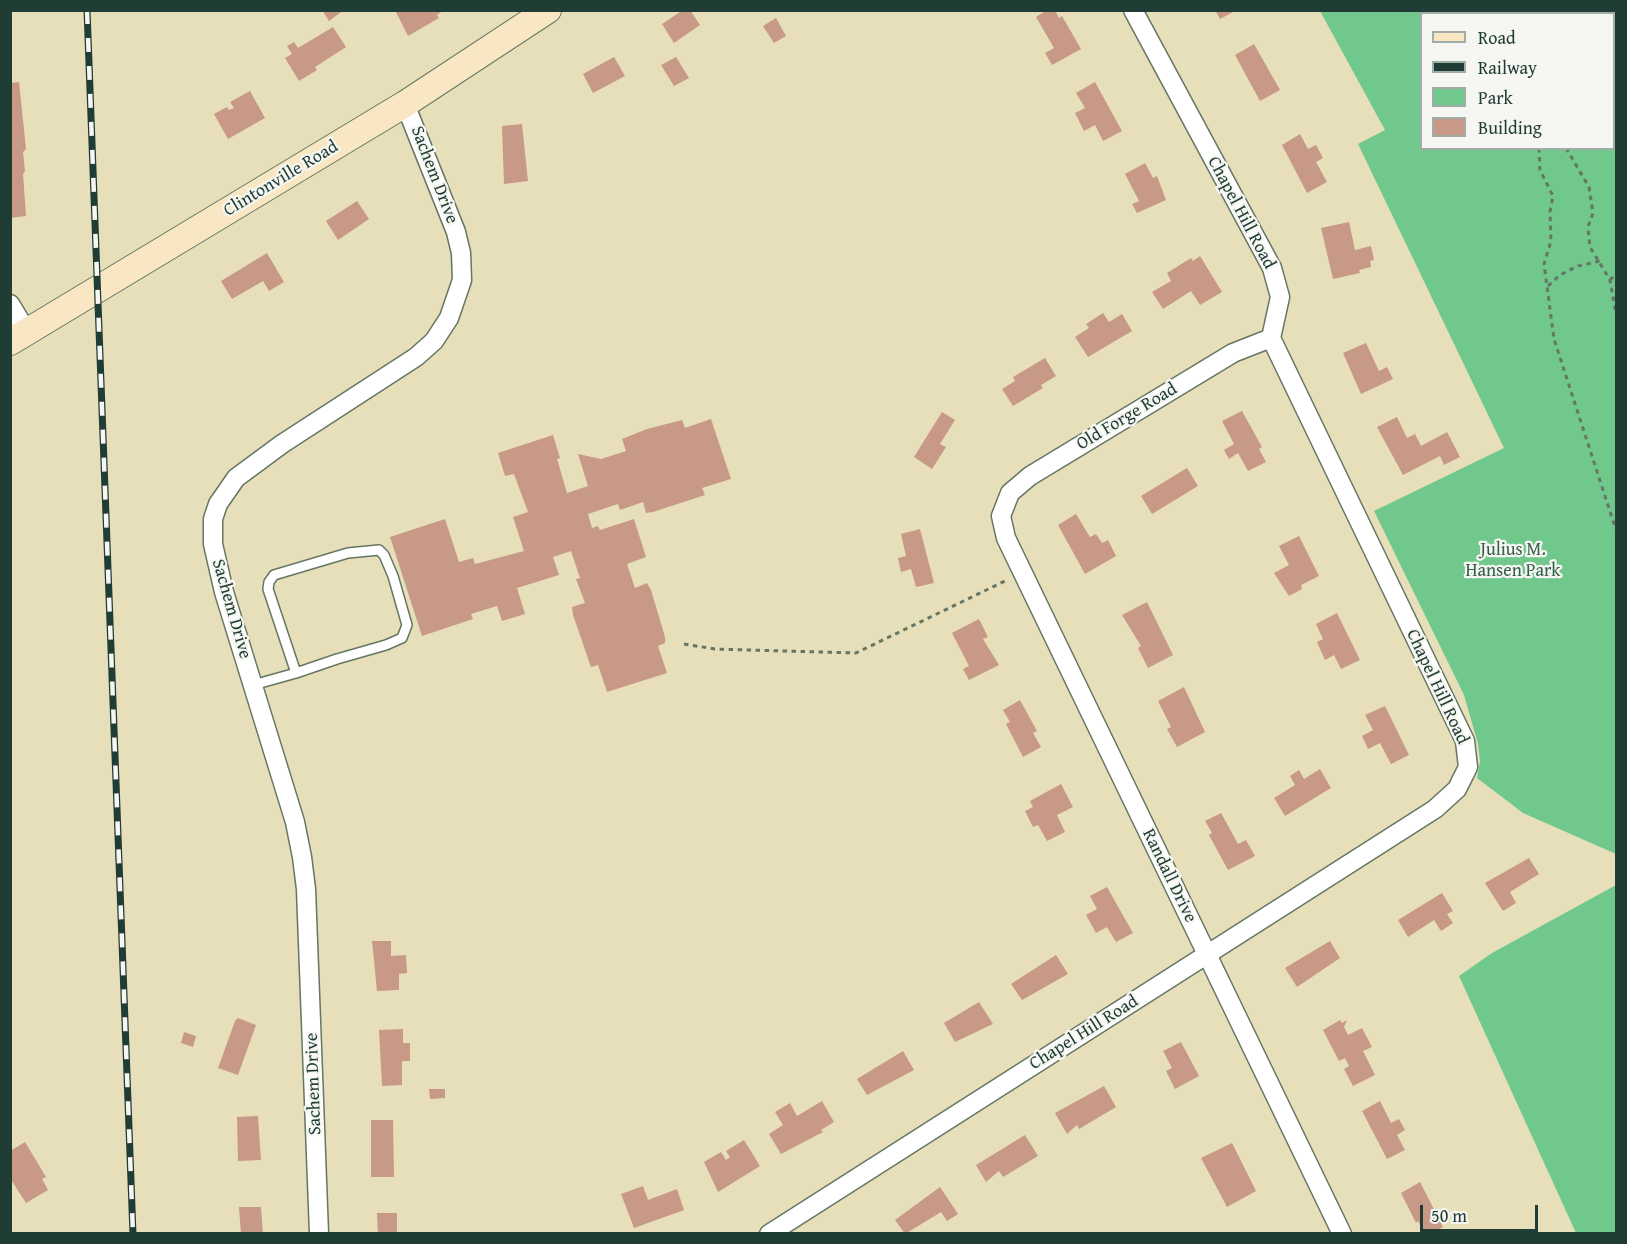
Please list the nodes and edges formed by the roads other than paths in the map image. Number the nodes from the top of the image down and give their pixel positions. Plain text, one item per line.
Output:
1 (548, 10) edge
2 (1133, 10) edge
3 (523, 18) edge
4 (405, 104) junction
5 (10, 303) edge
6 (19, 337) edge
7 (1271, 338) junction
8 (1001, 516) joint
9 (296, 672) junction
10 (253, 685) junction
11 (1207, 955) junction
12 (319, 1233) edge
13 (769, 1233) edge
14 (1342, 1233) edge

1 - 3 main road, Clintonville Road
2 - 7 street, Chapel Hill Road
3 - 4 main road, Clintonville Road
4 - 6 main road, Clintonville Road
4 - 10 street, Sachem Drive
5 - 6 street
7 - 8 street, Old Forge Road
7 - 11 street, Chapel Hill Road
8 - 11 street, Randall Drive
9 - 9 lane
9 - 10 lane
10 - 12 street, Sachem Drive
11 - 13 street, Chapel Hill Road
11 - 14 street, Randall Drive

